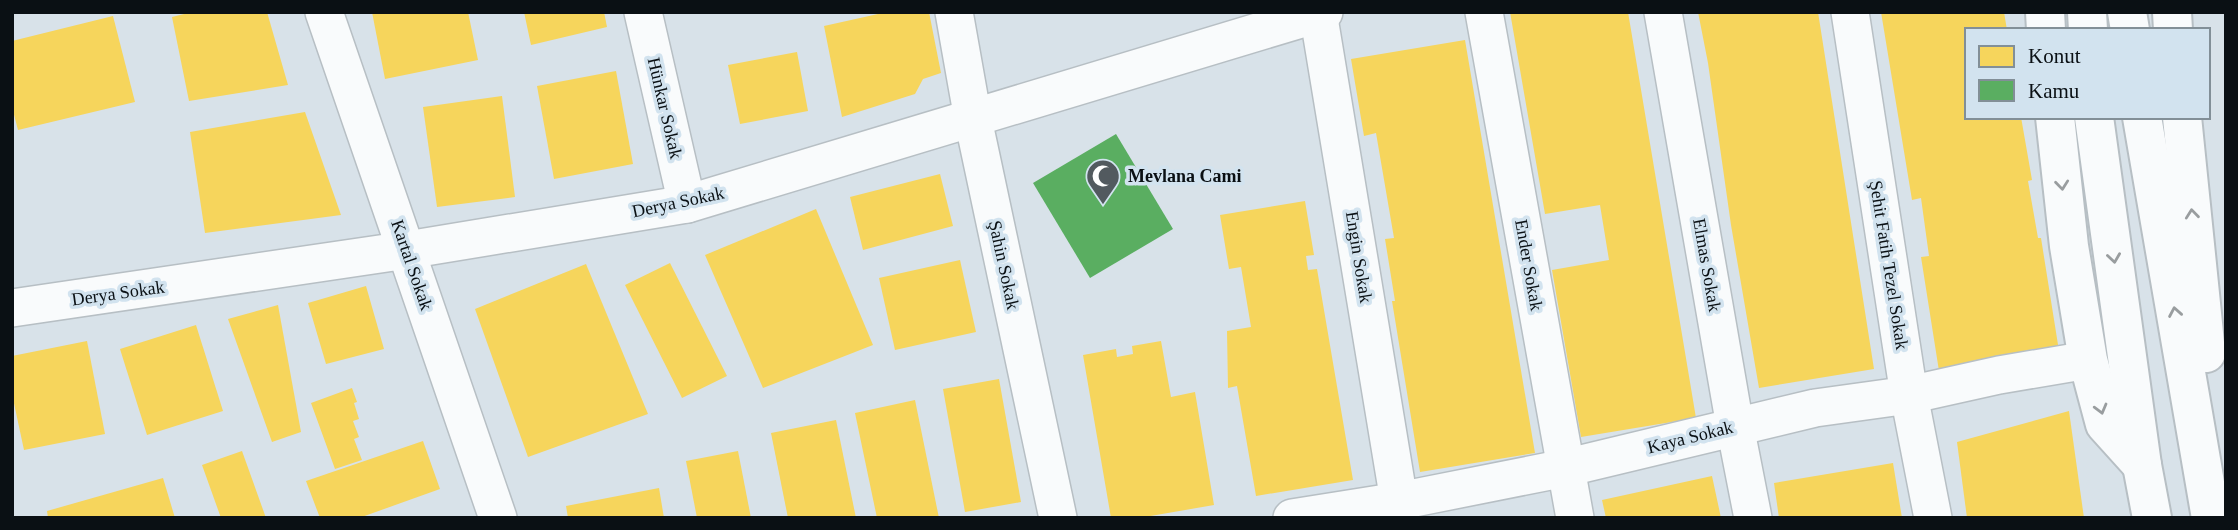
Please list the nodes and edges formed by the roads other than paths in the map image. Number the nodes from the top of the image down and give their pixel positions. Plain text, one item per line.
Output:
1 (324, 12) edge
2 (643, 12) edge
3 (954, 12) edge
4 (1484, 12) edge
5 (1662, 12) edge
6 (1850, 12) edge
7 (1320, 13) edge
8 (973, 119) junction
9 (2055, 119) edge
10 (2094, 119) edge
11 (2142, 119) edge
12 (2182, 119) edge
13 (687, 204) junction
14 (407, 250) junction
15 (12, 308) edge
16 (2088, 360) junction
17 (1909, 395) junction
18 (1735, 426) junction
19 (2199, 452) junction
20 (2142, 465) junction
21 (1565, 468) junction
22 (1399, 501) junction
23 (489, 516) edge
24 (1058, 518) edge
25 (1292, 518) edge
26 (1575, 518) edge
27 (1753, 518) edge
28 (1933, 518) edge
29 (2152, 518) edge
30 (2211, 518) edge

1 - 14 street, Kartal Sokak
2 - 13 street, Hünkar Sokak
3 - 8 street, Şahin Sokak
4 - 21 street, Ender Sokak
5 - 18 street, Elmas Sokak
6 - 17 street, Şehit Fatih Tezel Sokak
7 - 8 street, Derya Sokak
7 - 22 street, Engin Sokak
8 - 13 street, Derya Sokak
8 - 24 street, Şahin Sokak
9 -> 16 main road
10 -> 20 main road
19 -> 11 main road
19 -> 12 main road
13 - 14 street, Derya Sokak
14 - 15 street, Derya Sokak
14 - 23 street, Kartal Sokak
16 - 17 street, Kaya Sokak
16 -> 20 main road
17 - 18 street, Kaya Sokak
17 - 28 street, Şehit Fatih Tezel Sokak
18 - 21 street, Kaya Sokak
18 - 27 street, Elmas Sokak
19 - 30 main road
20 - 29 main road
21 - 22 street, Kaya Sokak
21 - 26 street, Ender Sokak
22 - 25 street, Kaya Sokak

